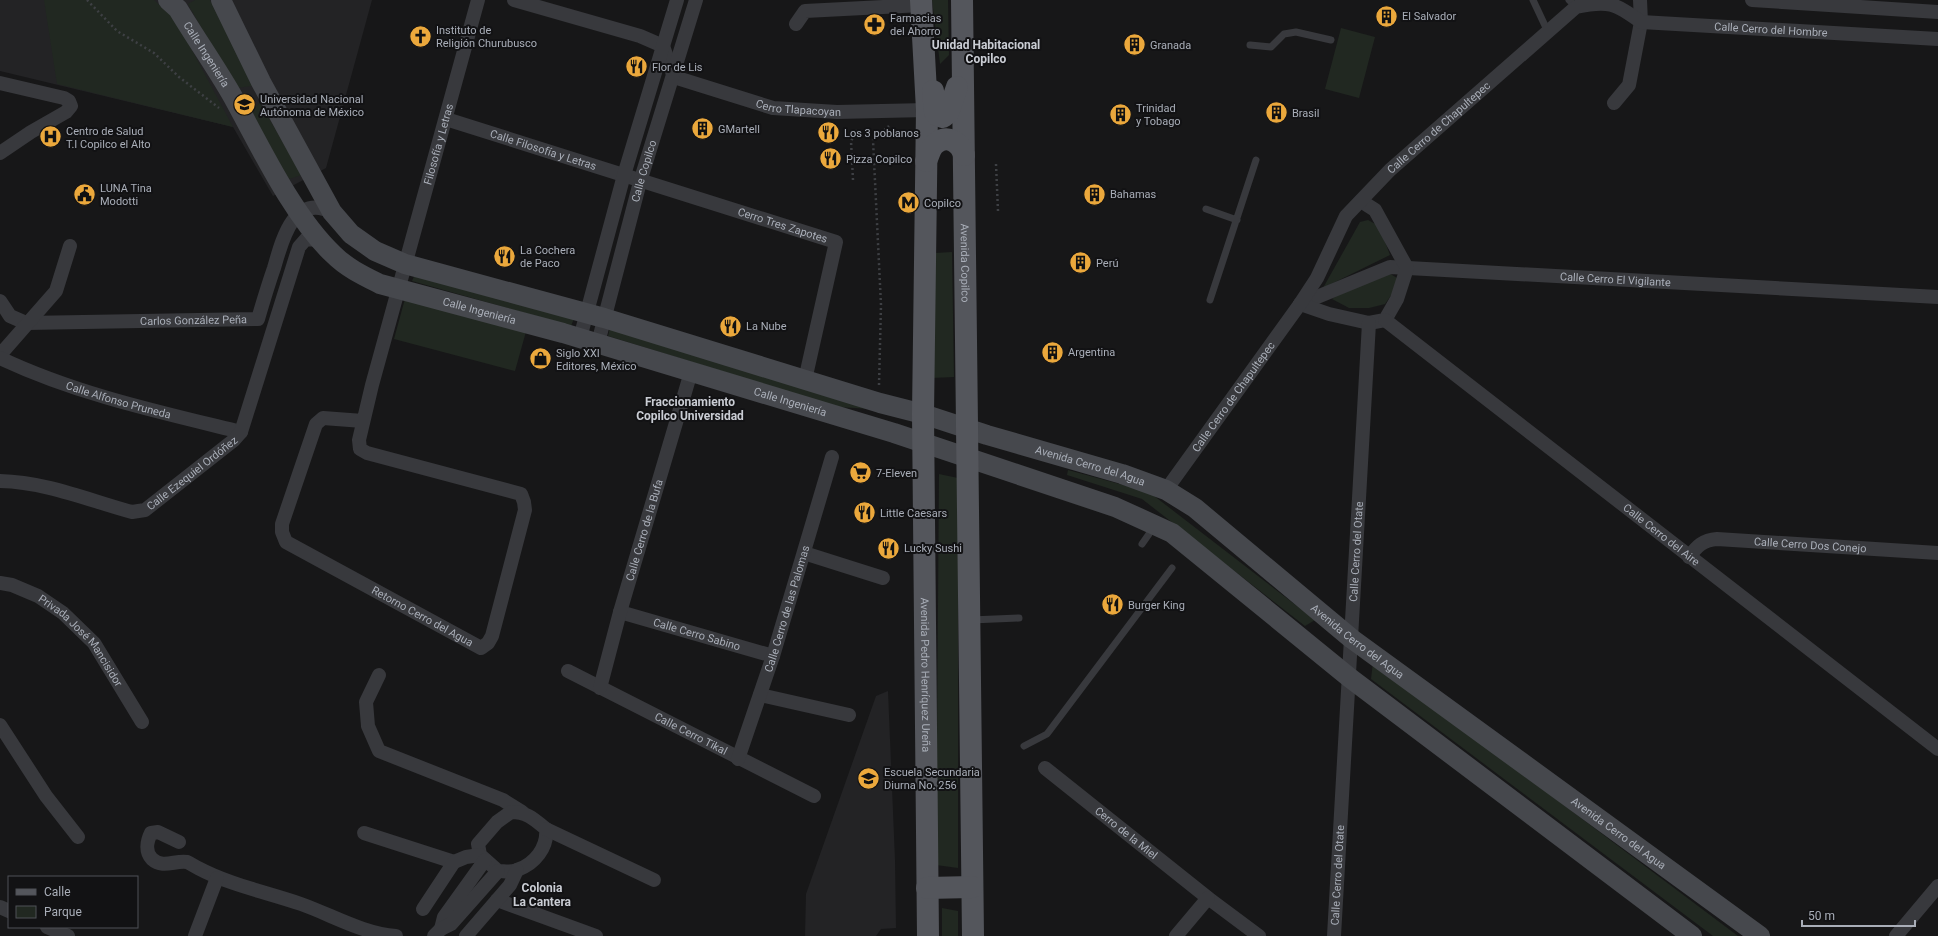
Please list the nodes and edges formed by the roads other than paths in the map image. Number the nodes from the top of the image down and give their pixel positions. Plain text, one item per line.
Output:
1 (478, 0) edge
2 (514, 0) edge
3 (677, 0) edge
4 (696, 0) edge
5 (962, 0) edge
6 (1533, 0) edge
7 (1640, 0) edge
8 (1752, 0) edge
9 (922, 2) edge
10 (175, 3) edge
11 (1625, 3) edge
12 (224, 4) edge
13 (1572, 4) edge
14 (1938, 12) edge
15 (1641, 22) junction
16 (796, 24) dead end
17 (1548, 32) junction
18 (1938, 39) edge
19 (1330, 40) dead end
20 (925, 43) junction
21 (1250, 45) dead end
22 (663, 46) junction
23 (962, 76) junction
24 (674, 77) junction
25 (261, 82) junction
26 (0, 83) edge
27 (227, 103) junction
28 (1614, 103) dead end
29 (916, 110) junction
30 (446, 119) junction
31 (0, 153) edge
32 (964, 155) junction
33 (1256, 160) dead end
34 (926, 161) junction
35 (624, 175) junction
36 (640, 182) junction
37 (1361, 201) junction
38 (1206, 209) dead end
39 (332, 212) junction
40 (300, 213) junction
41 (1237, 220) junction
42 (318, 240) junction
43 (70, 246) dead end
44 (405, 264) junction
45 (1407, 268) junction
46 (399, 289) junction
47 (1938, 297) edge
48 (0, 300) edge
49 (1210, 300) dead end
50 (1300, 304) junction
51 (596, 316) junction
52 (1385, 320) junction
53 (26, 323) junction
54 (1370, 323) junction
55 (589, 340) junction
56 (0, 356) edge
57 (690, 372) junction
58 (805, 380) junction
59 (879, 396) junction
60 (923, 414) junction
61 (363, 421) junction
62 (870, 427) junction
63 (968, 429) junction
64 (241, 432) junction
65 (924, 443) junction
66 (832, 457) dead end
67 (968, 458) junction
68 (0, 481) edge
69 (1166, 490) junction
70 (1152, 524) junction
71 (1142, 544) dead end
72 (804, 553) junction
73 (1938, 553) edge
74 (1689, 557) junction
75 (1172, 568) dead end
76 (883, 578) dead end
77 (0, 583) edge
78 (620, 612) junction
79 (1019, 618) dead end
80 (970, 620) junction
81 (1352, 639) junction
82 (773, 656) junction
83 (568, 671) dead end
84 (379, 675) dead end
85 (1350, 678) junction
86 (600, 688) junction
87 (760, 695) junction
88 (849, 715) dead end
89 (142, 722) dead end
90 (0, 725) edge
91 (1024, 746) dead end
92 (1938, 749) edge
93 (738, 759) junction
94 (1045, 768) dead end
95 (814, 796) dead end
96 (503, 800) junction
97 (522, 812) junction
98 (504, 817) junction
99 (546, 829) junction
100 (364, 833) dead end
101 (78, 837) dead end
102 (565, 839) junction
103 (179, 842) dead end
104 (543, 848) junction
105 (481, 853) junction
106 (460, 860) junction
107 (508, 875) junction
108 (217, 878) junction
109 (654, 880) dead end
110 (972, 887) junction
111 (927, 888) junction
112 (1937, 888) edge
113 (1208, 898) junction
114 (497, 900) junction
115 (423, 909) dead end
116 (49, 928) edge
117 (437, 933) edge
118 (68, 936) edge
119 (195, 936) edge
120 (396, 936) edge
121 (466, 936) edge
122 (596, 936) edge
123 (928, 936) edge
124 (973, 936) edge
125 (1176, 936) edge
126 (1259, 936) edge
127 (1334, 936) edge
128 (1692, 936) edge
129 (1760, 936) edge
130 (1896, 936) edge

1 - 30 street, Filosofía y Letras
2 - 22 street
3 - 22 street, Calle Copilco
4 - 24 street, Calle Copilco
5 - 23 main road, Avenida Copilco
6 - 17 lane
7 - 15 street
8 - 14 street
9 - 16 street
9 - 20 main road
10 - 27 street, Calle Ingeniería
11 - 13 street, Calle Cerro de Chapultepec
11 - 15 street
12 - 25 street
13 - 17 street, Calle Cerro de Chapultepec
15 - 18 street, Calle Cerro del Hombre
15 - 28 street
17 - 37 street, Calle Cerro de Chapultepec
19 - 21 lane
20 - 23 main road
20 - 29 main road
22 - 24 street
22 - 35 street, Calle Copilco
23 - 32 main road, Avenida Copilco
24 - 29 street, Cerro Tlapacoyan
24 - 36 street, Calle Copilco
25 - 27 street
25 - 39 street
26 - 31 street
27 - 40 street, Calle Ingeniería
29 - 34 main road
30 - 35 street, Calle Filosofía y Letras
30 - 44 street, Filosofía y Letras
32 - 34 main road
32 - 63 main road, Avenida Copilco
33 - 41 lane
34 - 60 main road
35 - 36 street, Calle Filosofía y Letras
35 - 51 street, Calle Copilco
36 - 51 street, Calle Copilco
36 - 58 street, Cerro Tres Zapotes
37 - 45 street
37 - 50 street, Calle Cerro de Chapultepec
38 - 41 lane
39 - 40 street
39 - 44 street
40 - 42 street, Calle Ingeniería
40 - 53 street, Carlos González Peña
41 - 49 lane
42 - 46 street, Calle Ingeniería
42 - 64 street, Calle Ezequiel Ordóñez
43 - 53 street
44 - 46 street, Filosofía y Letras
44 - 51 street
45 - 47 street, Calle Cerro El Vigilante
45 - 50 street, Calle Cerro El Vigilante
45 - 52 street
46 - 55 street, Calle Ingeniería
46 - 61 street, Retorno Cerro del Agua
48 - 53 street
50 - 54 street
50 - 69 street, Calle Cerro de Chapultepec
51 - 55 street, Calle Copilco
51 - 58 street
52 - 54 street
52 - 74 street, Calle Cerro del Aire
53 - 56 street
54 - 81 street, Calle Cerro del Otate
55 - 57 street, Calle Ingeniería
56 - 64 street, Calle Alfonso Pruneda
57 - 62 street, Calle Ingeniería
57 - 78 street, Calle Cerro de la Bufa
58 - 59 street
59 - 60 street
59 - 62 street
60 - 63 street, Avenida Cerro del Agua
60 - 65 main road, Avenida Pedro Henríquez Ureña
61 - 61 street, Retorno Cerro del Agua
62 - 65 street, Calle Ingeniería
63 - 67 main road
63 - 69 street, Avenida Cerro del Agua
64 - 68 street, Calle Ezequiel Ordóñez
65 - 67 street
65 - 111 main road, Avenida Pedro Henríquez Ureña
66 - 72 street, Calle Cerro de las Palomas
67 - 70 street
67 - 80 main road
69 - 81 street, Avenida Cerro del Agua
70 - 71 lane
70 - 85 street
72 - 76 street
72 - 82 street, Calle Cerro de las Palomas
73 - 74 street, Calle Cerro Dos Conejo
74 - 92 street, Calle Cerro del Aire
75 - 91 lane
77 - 89 street, Privada José Mancisidor
78 - 82 street, Calle Cerro Sabino
78 - 86 street, Calle Cerro de la Bufa
79 - 80 lane
80 - 110 main road
81 - 85 street, Calle Cerro del Otate
81 - 129 street, Avenida Cerro del Agua
82 - 87 street, Calle Cerro de las Palomas
83 - 86 street, Calle Cerro Tikal
84 - 96 street
85 - 127 street, Calle Cerro del Otate
85 - 128 street
86 - 93 street, Calle Cerro Tikal
87 - 88 street
87 - 93 street, Calle Cerro de las Palomas
90 - 101 street
93 - 95 street, Calle Cerro Tikal
94 - 113 street, Cerro de la Miel
96 - 97 street
96 - 98 street
97 - 98 street
97 - 99 street
98 - 105 street
99 - 102 street
99 - 104 street
100 - 106 street
102 - 104 street
102 - 109 street
103 - 108 street
104 - 107 street
105 - 106 street
105 - 107 street
105 - 117 street
106 - 115 street
107 - 114 street
107 - 117 street
108 - 119 street
108 - 120 street
110 - 111 main road
110 - 124 main road
111 - 123 main road, Avenida Pedro Henríquez Ureña
112 - 130 street
113 - 125 street
113 - 126 street, Cerro de la Miel
114 - 121 street
114 - 122 street
116 - 118 street

